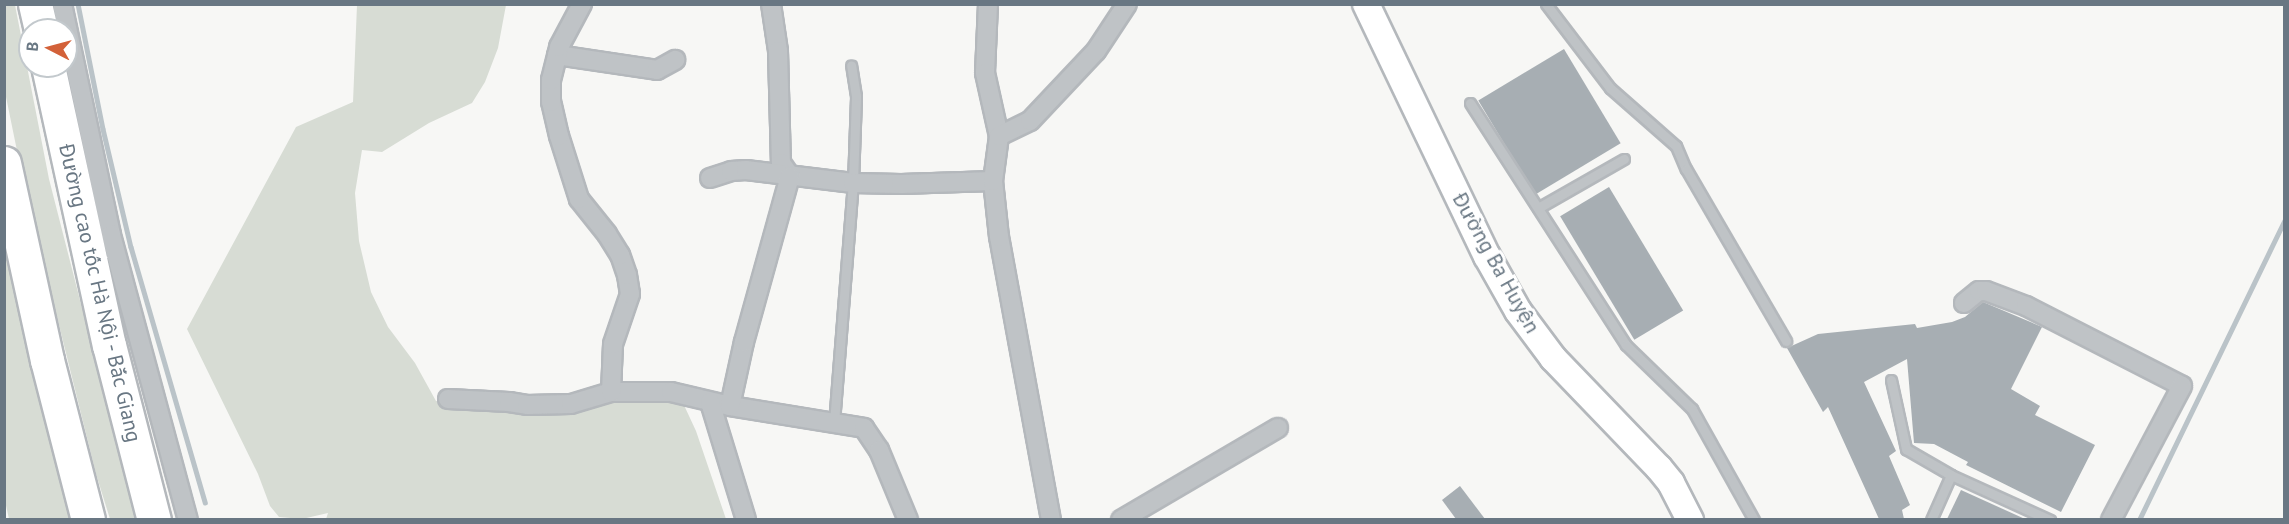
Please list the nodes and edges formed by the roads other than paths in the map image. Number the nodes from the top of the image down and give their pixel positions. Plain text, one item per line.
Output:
1 (62, 4) edge
2 (582, 4) edge
3 (771, 4) edge
4 (988, 4) edge
5 (1127, 4) edge
6 (1366, 4) edge
7 (1546, 4) edge
8 (557, 55) junction
9 (675, 60) dead end
10 (851, 65) dead end
11 (51, 78) edge
12 (1470, 103) dead end
13 (999, 136) junction
14 (1624, 159) dead end
15 (4, 163) edge
16 (790, 176) junction
17 (710, 178) dead end
18 (993, 181) junction
19 (853, 183) junction
20 (1538, 208) junction
21 (1964, 303) dead end
22 (1786, 341) dead end
23 (1891, 380) dead end
24 (611, 392) junction
25 (448, 399) dead end
26 (710, 402) junction
27 (730, 406) junction
28 (834, 423) junction
29 (1278, 428) dead end
30 (1951, 475) junction
31 (88, 519) edge
32 (154, 519) edge
33 (188, 519) edge
34 (746, 519) edge
35 (908, 519) edge
36 (1051, 519) edge
37 (1121, 519) edge
38 (1690, 519) edge
39 (1754, 519) edge
40 (1931, 519) edge
41 (2050, 519) edge
42 (2111, 519) edge

1 - 33 street
2 - 8 street
3 - 16 street
4 - 13 street
5 - 13 street
6 - 38 street, Đường Ba Huyện
7 - 22 lane
8 - 9 street
8 - 24 street
10 - 19 lane
11 - 32 highway, Đường cao tốc Hà Nội - Bắc Giang
12 - 20 lane
13 - 18 street
14 - 20 lane
15 - 31 highway
16 - 17 street
16 - 19 street
16 - 27 street
18 - 19 street
18 - 36 street
19 - 28 lane
20 - 39 lane
21 - 42 street
23 - 30 lane
24 - 25 street
24 - 26 street
26 - 27 street
26 - 34 street
27 - 28 street
28 - 35 street
29 - 37 street
30 - 40 lane
30 - 41 lane

